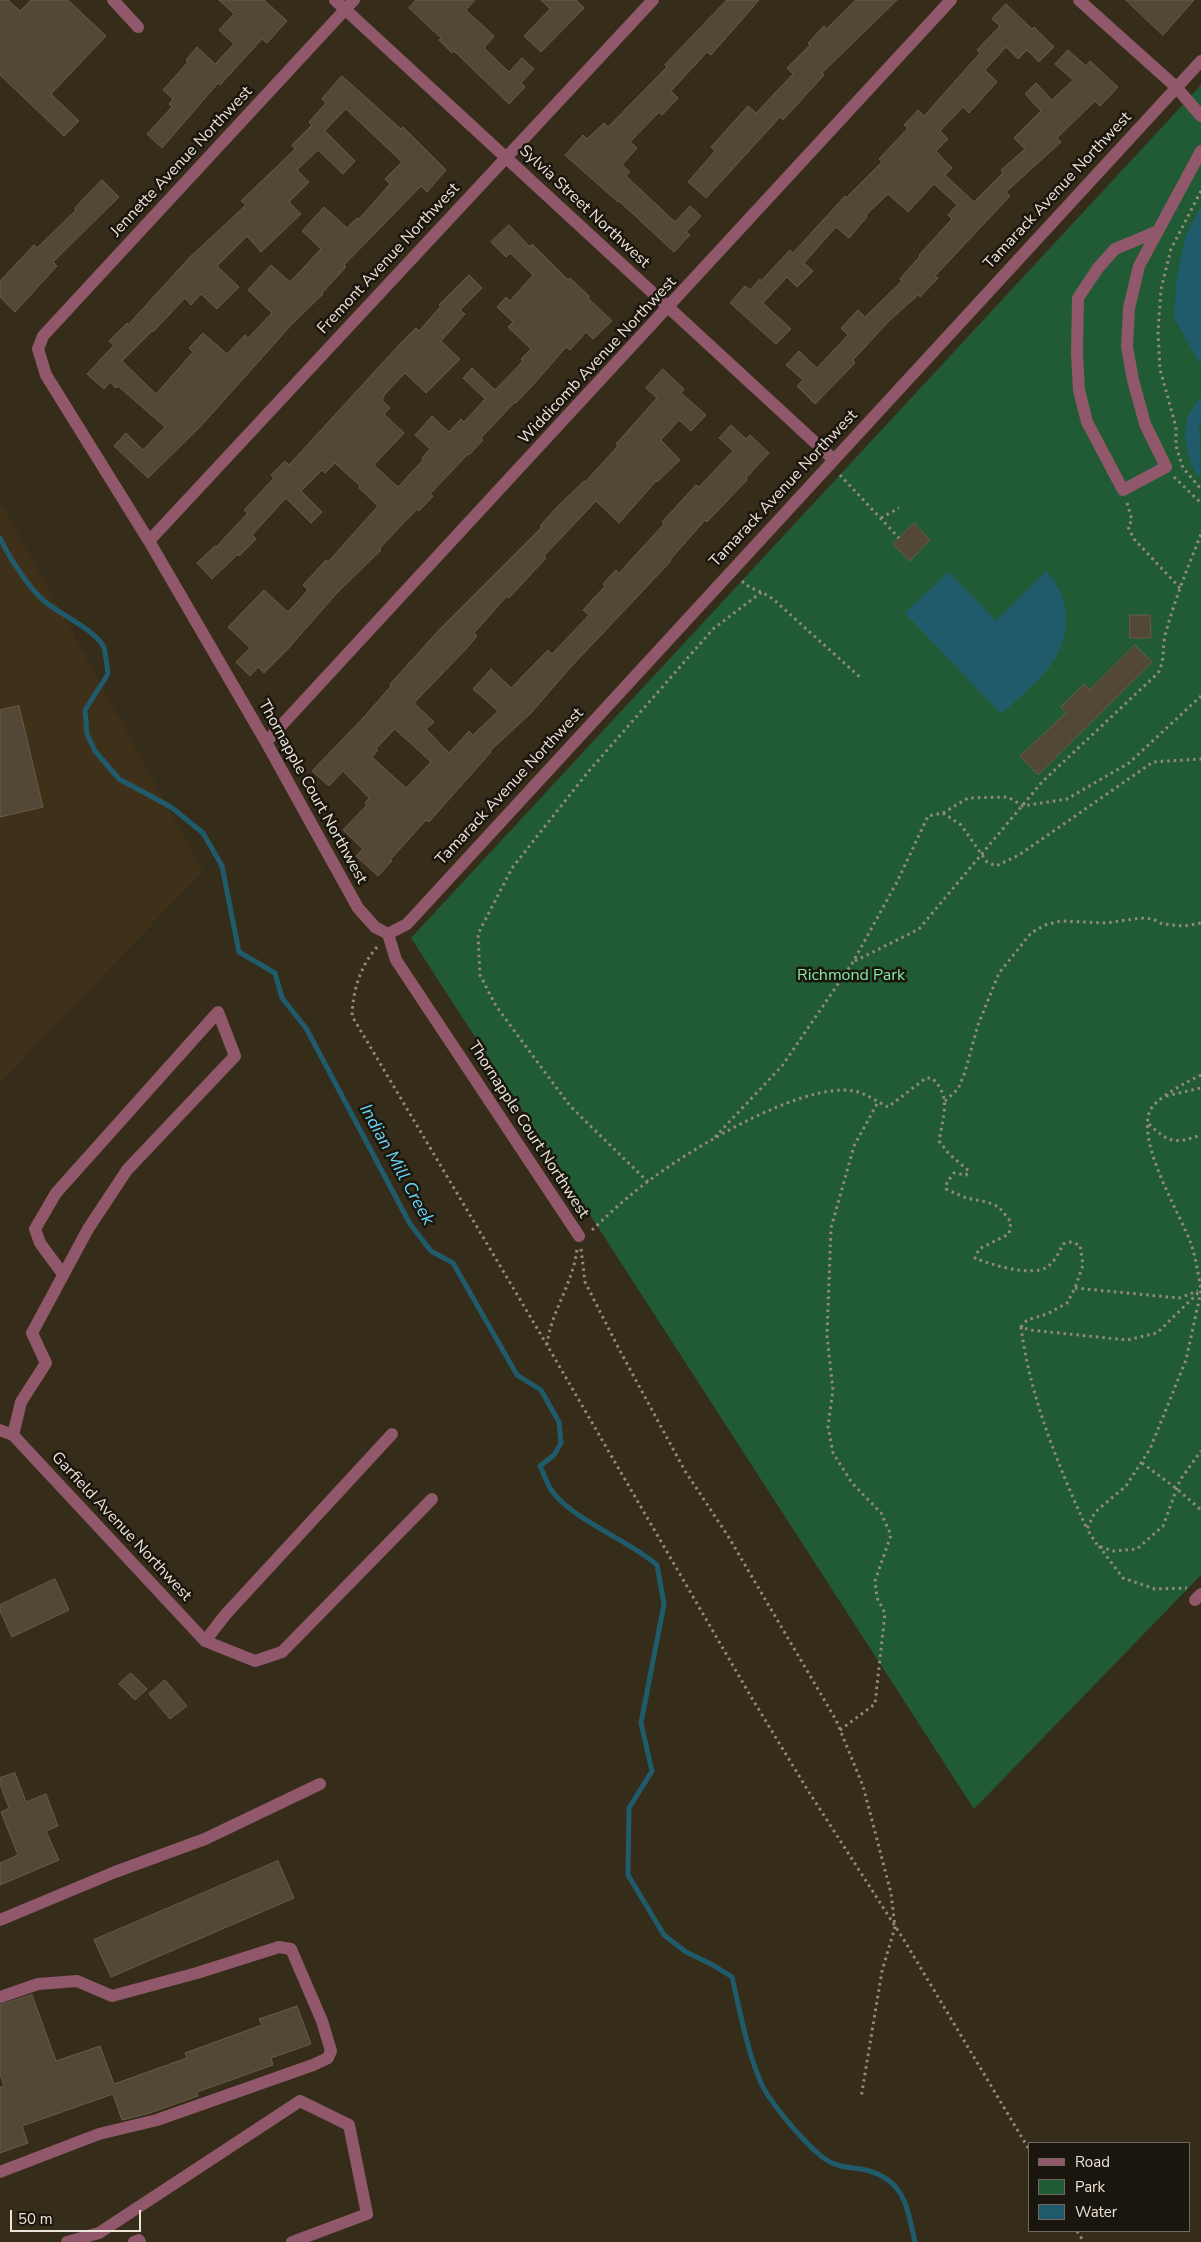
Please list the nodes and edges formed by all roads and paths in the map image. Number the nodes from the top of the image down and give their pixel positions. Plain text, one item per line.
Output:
1 (113, 0) edge
2 (335, 0) edge
3 (652, 0) edge
4 (951, 0) edge
5 (1079, 0) edge
6 (350, 5) edge
7 (138, 27) dead end
8 (1201, 61) edge
9 (1176, 87) junction
10 (1201, 116) edge
11 (1201, 151) edge
12 (506, 157) junction
13 (1201, 191) edge
14 (1158, 231) junction
15 (669, 308) junction
16 (38, 349) joint
17 (831, 461) junction
18 (1166, 467) junction
19 (1201, 488) edge
20 (1123, 490) junction
21 (1201, 503) edge
22 (899, 508) dead end
23 (881, 518) junction
24 (1201, 534) edge
25 (899, 538) dead end
26 (149, 541) junction
27 (731, 570) junction
28 (1180, 588) junction
29 (763, 591) junction
30 (862, 679) dead end
31 (1201, 696) edge
32 (266, 742) junction
33 (1201, 758) edge
34 (1023, 806) junction
35 (943, 813) junction
36 (982, 855) junction
37 (1201, 923) edge
38 (388, 934) junction
39 (853, 962) junction
40 (1201, 1075) edge
41 (1201, 1088) edge
42 (1163, 1097) junction
43 (945, 1101) junction
44 (878, 1102) junction
45 (1148, 1123) junction
46 (1201, 1135) edge
47 (713, 1140) junction
48 (648, 1182) junction
49 (579, 1239) junction
50 (62, 1273) junction
51 (1075, 1288) junction
52 (1201, 1290) edge
53 (1022, 1327) junction
54 (547, 1345) junction
55 (0, 1430) edge
56 (392, 1434) dead end
57 (13, 1435) junction
58 (1201, 1451) edge
59 (1142, 1462) junction
60 (1177, 1489) junction
61 (432, 1499) dead end
62 (1201, 1510) edge
63 (1087, 1529) junction
64 (1098, 1546) junction
65 (1196, 1594) edge
66 (205, 1641) junction
67 (840, 1730) junction
68 (320, 1784) dead end
69 (0, 1920) edge
70 (895, 1927) junction
71 (0, 1997) edge
72 (860, 2098) dead end
73 (1028, 2148) edge
74 (0, 2172) edge
75 (67, 2242) edge
76 (134, 2242) edge
77 (140, 2242) edge
78 (292, 2242) edge

1 - 7 street
2 - 6 street, Sylvia Street Northwest
3 - 12 street, Fremont Avenue Northwest
4 - 15 street, Widdicomb Avenue Northwest
5 - 9 street
6 - 12 street, Sylvia Street Northwest
6 - 16 street, Jennette Avenue Northwest
8 - 9 street, Tamarack Avenue Northwest
9 - 10 street
9 - 17 street, Tamarack Avenue Northwest
11 - 14 street
12 - 15 street, Sylvia Street Northwest
12 - 26 street, Fremont Avenue Northwest
13 - 19 path
14 - 18 street
14 - 20 street
15 - 17 street, Sylvia Street Northwest
15 - 32 street, Widdicomb Avenue Northwest
16 - 26 street, Thornapple Court Northwest
17 - 23 path
17 - 27 street, Tamarack Avenue Northwest
18 - 20 street
18 - 21 path
20 - 28 path
22 - 23 path
23 - 25 path
24 - 28 path
26 - 32 street, Thornapple Court Northwest
27 - 29 path
27 - 38 street, Tamarack Avenue Northwest
28 - 34 path
29 - 30 path
29 - 48 path
31 - 34 path
32 - 38 street, Thornapple Court Northwest
33 - 36 path
34 - 35 path
34 - 36 path
35 - 36 path
35 - 39 path
36 - 39 path
37 - 43 path
38 - 49 street, Thornapple Court Northwest
38 - 54 path
39 - 47 path
40 - 42 path
41 - 42 path
42 - 45 path
43 - 44 path
43 - 51 path
44 - 47 path
44 - 67 path
45 - 46 path
45 - 52 path
47 - 48 path
48 - 49 path
49 - 54 path
49 - 67 path
50 - 50 street
50 - 57 street
51 - 52 path
51 - 53 path
52 - 53 path
52 - 59 path
53 - 63 path
54 - 70 path
55 - 57 street
56 - 66 street
57 - 66 street, Garfield Avenue Northwest
58 - 60 path
59 - 60 path
59 - 63 path
60 - 62 path
60 - 64 path
61 - 66 street
63 - 64 path
64 - 65 path
67 - 70 path
68 - 69 street
70 - 72 path
70 - 73 path
71 - 74 street
75 - 78 street
76 - 77 street

